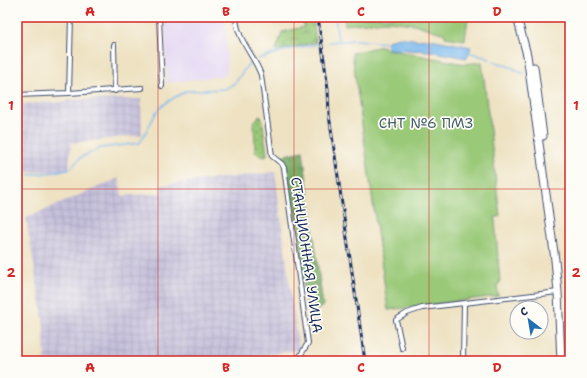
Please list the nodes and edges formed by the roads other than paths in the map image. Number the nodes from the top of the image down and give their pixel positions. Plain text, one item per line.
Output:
1 (70, 17) edge
2 (159, 17) edge
3 (236, 17) edge
4 (516, 17) edge
5 (522, 17) edge
6 (114, 45) dead end
7 (162, 86) dead end
8 (142, 88) dead end
9 (115, 91) junction
10 (69, 94) junction
11 (17, 95) edge
12 (558, 292) junction
13 (464, 304) junction
14 (402, 348) dead end
15 (297, 361) edge
16 (463, 361) edge
17 (561, 361) edge
18 (565, 361) edge

1 - 10 street
2 - 7 street
3 - 15 street, СТАНЦИОННАЯ УЛИЦА
4 - 12 main road
5 - 18 main road
6 - 9 street
8 - 9 street
9 - 10 street
10 - 11 street
12 - 13 street
12 - 17 main road
13 - 14 street
13 - 16 street

